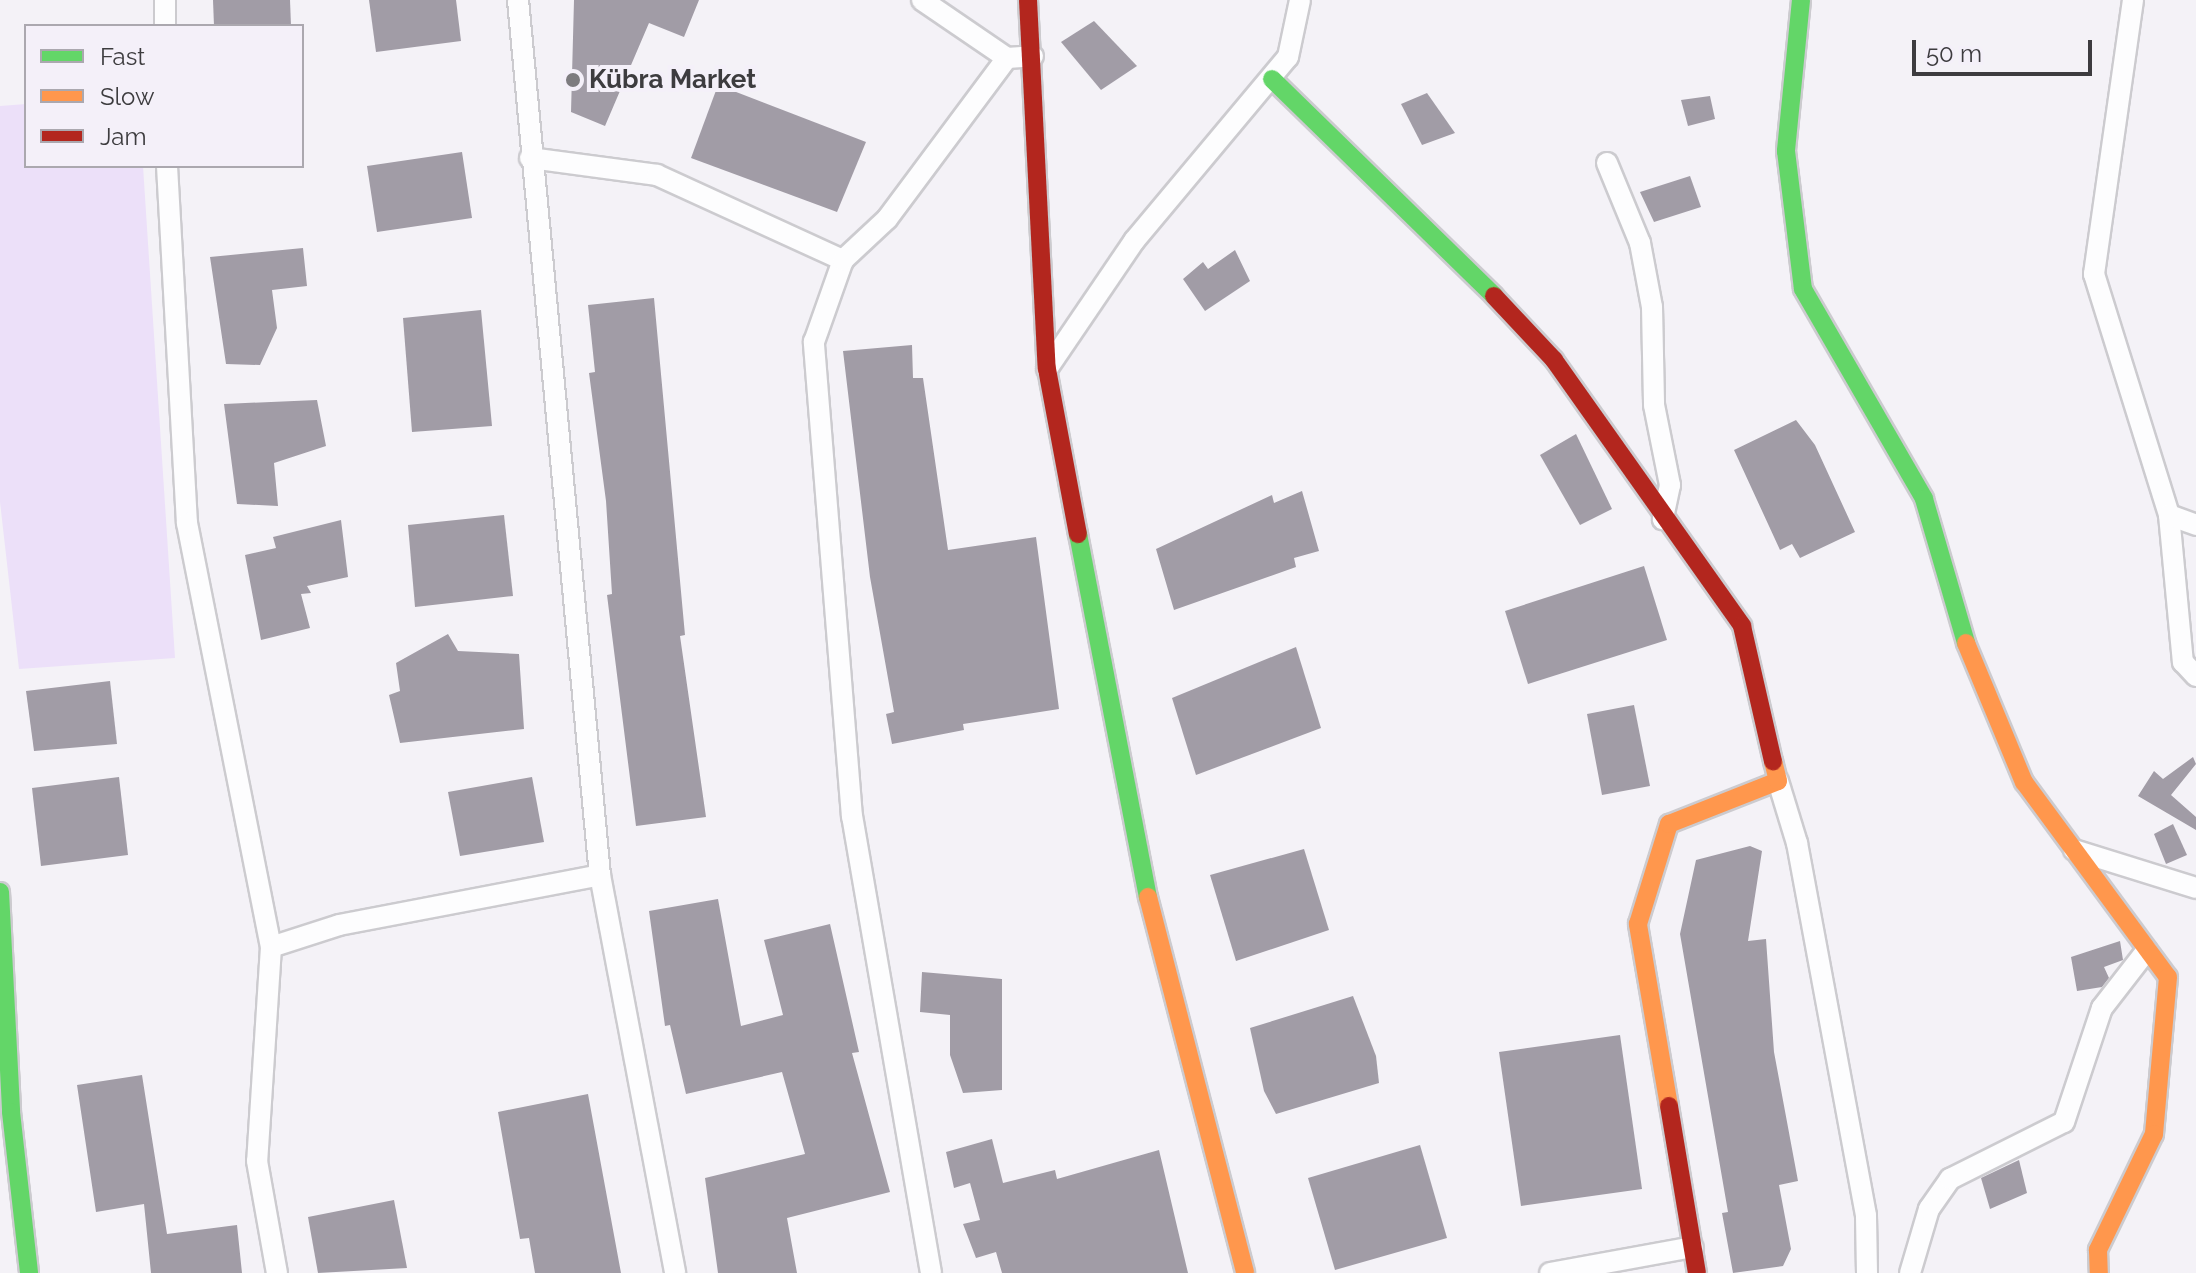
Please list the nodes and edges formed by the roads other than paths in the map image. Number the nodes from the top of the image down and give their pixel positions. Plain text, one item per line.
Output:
1 (165, 0) edge
2 (518, 0) edge
3 (922, 0) edge
4 (1028, 0) edge
5 (1300, 0) edge
6 (1801, 0) edge
7 (2133, 0) edge
8 (165, 24) edge
9 (1033, 56) junction
10 (1007, 58) junction
11 (1272, 79) junction
12 (530, 158) junction
13 (1607, 163) dead end
14 (167, 168) edge
15 (843, 260) junction
16 (1047, 369) junction
17 (2169, 515) junction
18 (1663, 519) junction
19 (2196, 525) edge
20 (2196, 676) edge
21 (1778, 781) junction
22 (2072, 850) junction
23 (600, 875) junction
24 (2196, 888) edge
25 (0, 892) edge
26 (271, 947) junction
27 (2147, 950) junction
28 (5, 1113) edge
29 (1693, 1247) junction
30 (29, 1273) edge
31 (277, 1273) edge
32 (675, 1273) edge
33 (931, 1273) edge
34 (1245, 1273) edge
35 (1550, 1273) edge
36 (1697, 1273) edge
37 (1867, 1273) edge
38 (1910, 1273) edge
39 (2099, 1273) edge

1 - 8 street
2 - 12 street
3 - 10 street
4 - 9 street
5 - 11 street
6 - 22 street
7 - 17 street
9 - 10 street
9 - 16 street
10 - 15 street
11 - 16 street
11 - 18 street
12 - 15 street
12 - 23 street
13 - 18 street
14 - 26 street
15 - 33 street
16 - 34 street
17 - 19 street
17 - 20 street
18 - 21 street
21 - 29 street
21 - 37 street
22 - 24 street
22 - 27 street
23 - 26 street
23 - 32 street
25 - 28 street
26 - 31 street
27 - 38 street
27 - 39 street
28 - 30 street
29 - 35 street
29 - 36 street

